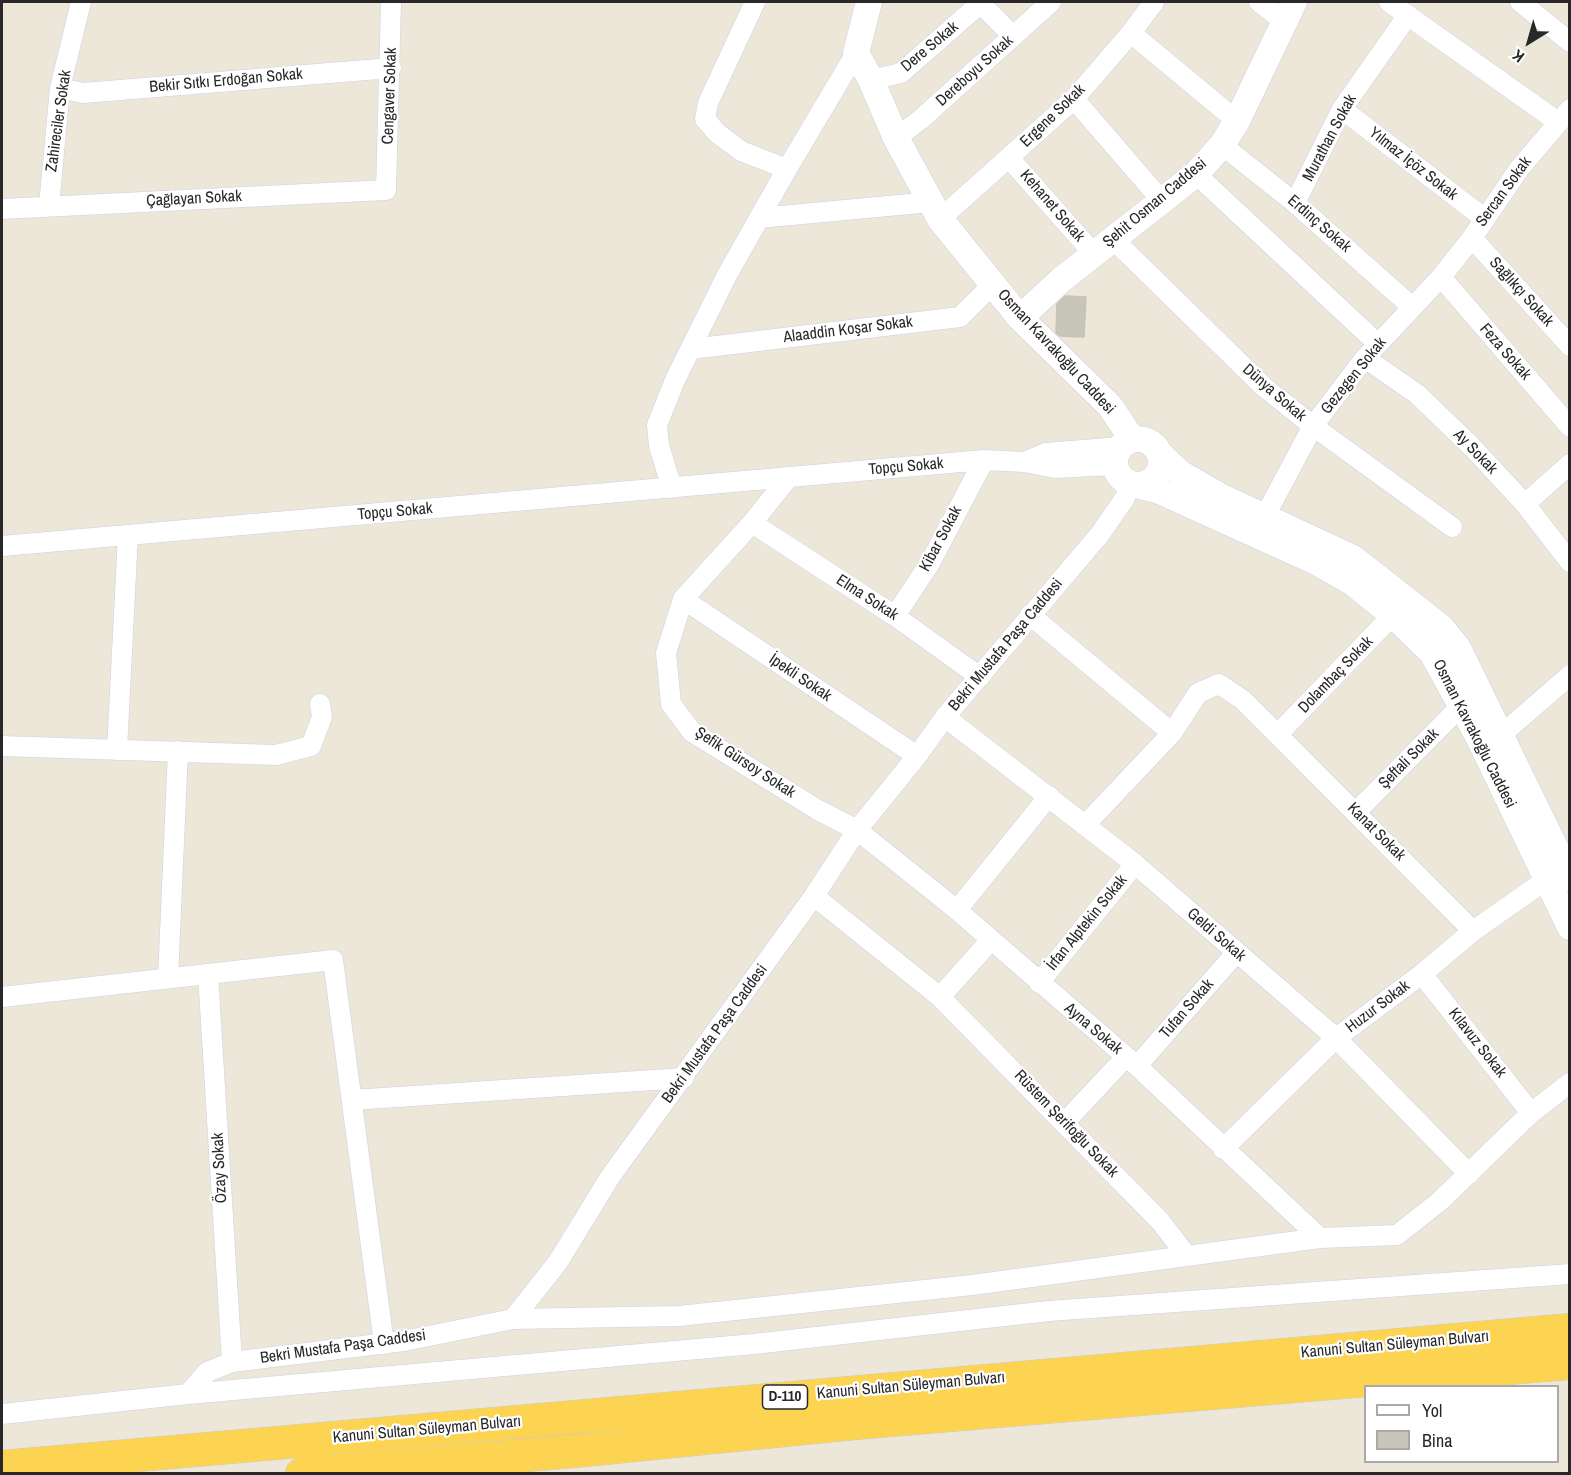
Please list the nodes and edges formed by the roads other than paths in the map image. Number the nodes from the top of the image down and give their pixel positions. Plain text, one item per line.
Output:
1 (81, 2) edge
2 (391, 2) edge
3 (755, 2) edge
4 (869, 2) edge
5 (981, 2) edge
6 (1051, 2) edge
7 (1154, 2) edge
8 (1259, 2) edge
9 (1389, 2) edge
10 (1520, 2) edge
11 (1289, 11) edge
12 (1408, 15) junction
13 (1131, 33) junction
14 (1013, 36) junction
15 (1569, 42) edge
16 (856, 53) junction
17 (391, 68) junction
18 (871, 80) junction
19 (60, 88) junction
20 (1074, 99) junction
21 (1342, 109) junction
22 (1564, 116) edge
23 (1237, 121) junction
24 (896, 138) junction
25 (1222, 145) junction
26 (1009, 158) junction
27 (787, 169) junction
28 (1196, 174) junction
29 (386, 190) joint
30 (1162, 201) junction
31 (1295, 203) junction
32 (49, 206) junction
33 (2, 208) edge
34 (935, 211) junction
35 (759, 218) junction
36 (1485, 219) junction
37 (1472, 238) junction
38 (1103, 247) junction
39 (1441, 277) junction
40 (992, 285) junction
41 (1412, 307) junction
42 (1020, 318) junction
43 (1566, 334) edge
44 (691, 349) junction
45 (1372, 351) junction
46 (1313, 426) junction
47 (1569, 427) edge
48 (1160, 454) junction
49 (984, 460) junction
50 (1127, 464) junction
51 (1569, 464) edge
52 (788, 478) junction
53 (672, 488) junction
54 (1525, 504) junction
55 (1264, 516) junction
56 (752, 523) junction
57 (1452, 527) dead end
58 (128, 535) junction
59 (2, 546) edge
60 (1569, 561) edge
61 (683, 599) junction
62 (1030, 615) junction
63 (1393, 615) junction
64 (896, 616) junction
65 (1569, 675) edge
66 (980, 677) junction
67 (320, 704) dead end
68 (1462, 705) junction
69 (945, 717) junction
70 (1172, 733) junction
71 (1278, 734) junction
72 (1501, 735) junction
73 (2, 746) edge
74 (117, 750) junction
75 (178, 751) junction
76 (917, 756) junction
77 (1050, 796) junction
78 (1356, 812) junction
79 (1086, 824) junction
80 (857, 830) junction
81 (1135, 864) junction
82 (1558, 879) edge
83 (814, 896) junction
84 (957, 910) junction
85 (1569, 927) edge
86 (1473, 931) junction
87 (991, 940) junction
88 (1236, 953) junction
89 (208, 974) junction
90 (1422, 974) junction
91 (168, 978) junction
92 (1039, 983) junction
93 (2, 997) edge
94 (940, 997) junction
95 (1336, 1038) junction
96 (1132, 1061) junction
97 (684, 1078) junction
98 (1569, 1083) edge
99 (352, 1100) junction
100 (1531, 1113) junction
101 (1065, 1122) junction
102 (1223, 1149) junction
103 (1469, 1174) junction
104 (1320, 1238) junction
105 (1187, 1256) junction
106 (1569, 1274) edge
107 (513, 1319) junction
108 (1569, 1329) edge
109 (384, 1344) junction
110 (232, 1362) junction
111 (1569, 1363) edge
112 (188, 1394) junction
113 (2, 1414) edge
114 (2, 1467) edge
115 (376, 1470) edge
116 (302, 1473) edge

1 - 19 street, Zahireciler Sokak
2 - 17 street, Cengaver Sokak
3 - 27 street
4 - 16 street
5 - 14 street
5 - 18 street, Dere Sokak
6 - 14 street, Dereboyu Sokak
7 - 13 street, Ergene Sokak
8 - 11 street
9 - 12 street
10 - 15 street
11 - 23 street, Şehit Osman Caddesi
12 - 21 street, Murathan Sokak
12 - 22 street
13 - 20 street, Ergene Sokak
13 - 23 street
14 - 24 street, Dereboyu Sokak
16 - 18 street, Osman Kavrakoğlu Caddesi
16 - 27 street
17 - 19 street, Bekir Sıtkı Erdoğan Sokak
17 - 29 street, Cengaver Sokak
18 - 24 street, Osman Kavrakoğlu Caddesi
19 - 32 street, Zahireciler Sokak
20 - 26 street, Ergene Sokak
20 - 30 street
21 - 31 street, Murathan Sokak
21 - 36 street, Yılmaz İçöz Sokak
22 - 36 street, Sercan Sokak
23 - 25 street, Şehit Osman Caddesi
24 - 34 street, Osman Kavrakoğlu Caddesi
25 - 28 street, Şehit Osman Caddesi
25 - 31 street, Erdinç Sokak
26 - 34 street, Ergene Sokak
26 - 38 street, Kehanet Sokak
27 - 35 street
28 - 30 street, Şehit Osman Caddesi
28 - 45 street, Ay Sokak
29 - 32 street, Çağlayan Sokak
30 - 38 street, Şehit Osman Caddesi
31 - 41 street, Erdinç Sokak
32 - 33 street, Çağlayan Sokak
34 - 35 street
34 - 40 street, Osman Kavrakoğlu Caddesi
35 - 44 street
36 - 37 street, Sercan Sokak
37 - 39 street, Sercan Sokak
37 - 43 street, Sağlıkçı Sokak
38 - 42 street, Şehit Osman Caddesi
38 - 46 street, Dünya Sokak
39 - 41 street, Gezegen Sokak
39 - 47 street, Feza Sokak
40 - 42 street, Osman Kavrakoğlu Caddesi
40 - 44 street, Alaaddin Koşar Sokak
41 - 45 street, Gezegen Sokak
42 - 50 street, Osman Kavrakoğlu Caddesi
44 - 53 street
45 - 46 street, Gezegen Sokak
45 - 54 street, Ay Sokak
46 - 55 street, Gezegen Sokak
46 - 57 street, Dünya Sokak
48 - 50 street, Osman Kavrakoğlu Caddesi
48 - 50 street
48 - 55 street, Osman Kavrakoğlu Caddesi
49 - 50 street, Topçu Sokak
49 - 52 street, Topçu Sokak
49 - 64 street, Kibar Sokak
50 - 62 street, Bekri Mustafa Paşa Caddesi
50 - 63 street, Osman Kavrakoğlu Caddesi
51 - 54 street
52 - 53 street, Topçu Sokak
52 - 56 street
53 - 58 street, Topçu Sokak
54 - 60 street, Ay Sokak
55 - 72 street, Osman Kavrakoğlu Caddesi
56 - 61 street
56 - 64 street, Elma Sokak
58 - 59 street, Topçu Sokak
58 - 74 street
61 - 76 street, İpekli Sokak
61 - 80 street, Şefik Gürsoy Sokak
62 - 66 street, Bekri Mustafa Paşa Caddesi
62 - 70 street
63 - 68 street, Osman Kavrakoğlu Caddesi
63 - 71 street, Dolambaç Sokak
64 - 66 street, Elma Sokak
65 - 72 street
66 - 69 street, Bekri Mustafa Paşa Caddesi
67 - 75 street
68 - 78 street, Şeftali Sokak
68 - 82 street, Osman Kavrakoğlu Caddesi
69 - 76 street, Bekri Mustafa Paşa Caddesi
69 - 77 street, Geldi Sokak
70 - 71 street, Kanat Sokak
70 - 79 street
71 - 78 street, Kanat Sokak
72 - 82 street, Osman Kavrakoğlu Caddesi
73 - 74 street
74 - 75 street
75 - 91 street
76 - 80 street, Bekri Mustafa Paşa Caddesi
77 - 79 street, Geldi Sokak
77 - 84 street
78 - 86 street, Kanat Sokak
79 - 81 street, Geldi Sokak
80 - 83 street, Bekri Mustafa Paşa Caddesi
80 - 84 street, Ayna Sokak
81 - 88 street, Geldi Sokak
81 - 92 street, İrfan Alptekin Sokak
82 - 85 street, Osman Kavrakoğlu Caddesi
82 - 86 street, Huzur Sokak
83 - 94 street, Rüstem Şerifoğlu Sokak
83 - 97 street, Bekri Mustafa Paşa Caddesi
84 - 87 street, Ayna Sokak
86 - 90 street, Huzur Sokak
87 - 92 street, Ayna Sokak
87 - 94 street
88 - 95 street, Geldi Sokak
88 - 96 street, Tufan Sokak
89 - 91 street
89 - 99 street
89 - 110 street, Özay Sokak
90 - 95 street, Huzur Sokak
90 - 100 street, Kılavuz Sokak
91 - 93 street
92 - 96 street, Ayna Sokak
94 - 101 street, Rüstem Şerifoğlu Sokak
95 - 102 street, Huzur Sokak
95 - 103 street, Geldi Sokak
96 - 101 street, Tufan Sokak
96 - 102 street, Ayna Sokak
97 - 99 street
97 - 107 street, Bekri Mustafa Paşa Caddesi
98 - 100 street
99 - 109 street
100 - 103 street
101 - 105 street, Rüstem Şerifoğlu Sokak
102 - 104 street, Ayna Sokak
103 - 104 street
104 - 105 street
105 - 107 street
106 - 112 street
107 - 109 street, Bekri Mustafa Paşa Caddesi
108 - 114 highway, Kanuni Sultan Süleyman Bulvarı / D-110
109 - 110 street, Bekri Mustafa Paşa Caddesi
110 - 112 street, Bekri Mustafa Paşa Caddesi
111 - 115 highway, Kanuni Sultan Süleyman Bulvarı / D-110
112 - 113 street
115 - 116 highway, Kanuni Sultan Süleyman Bulvarı / D-110

